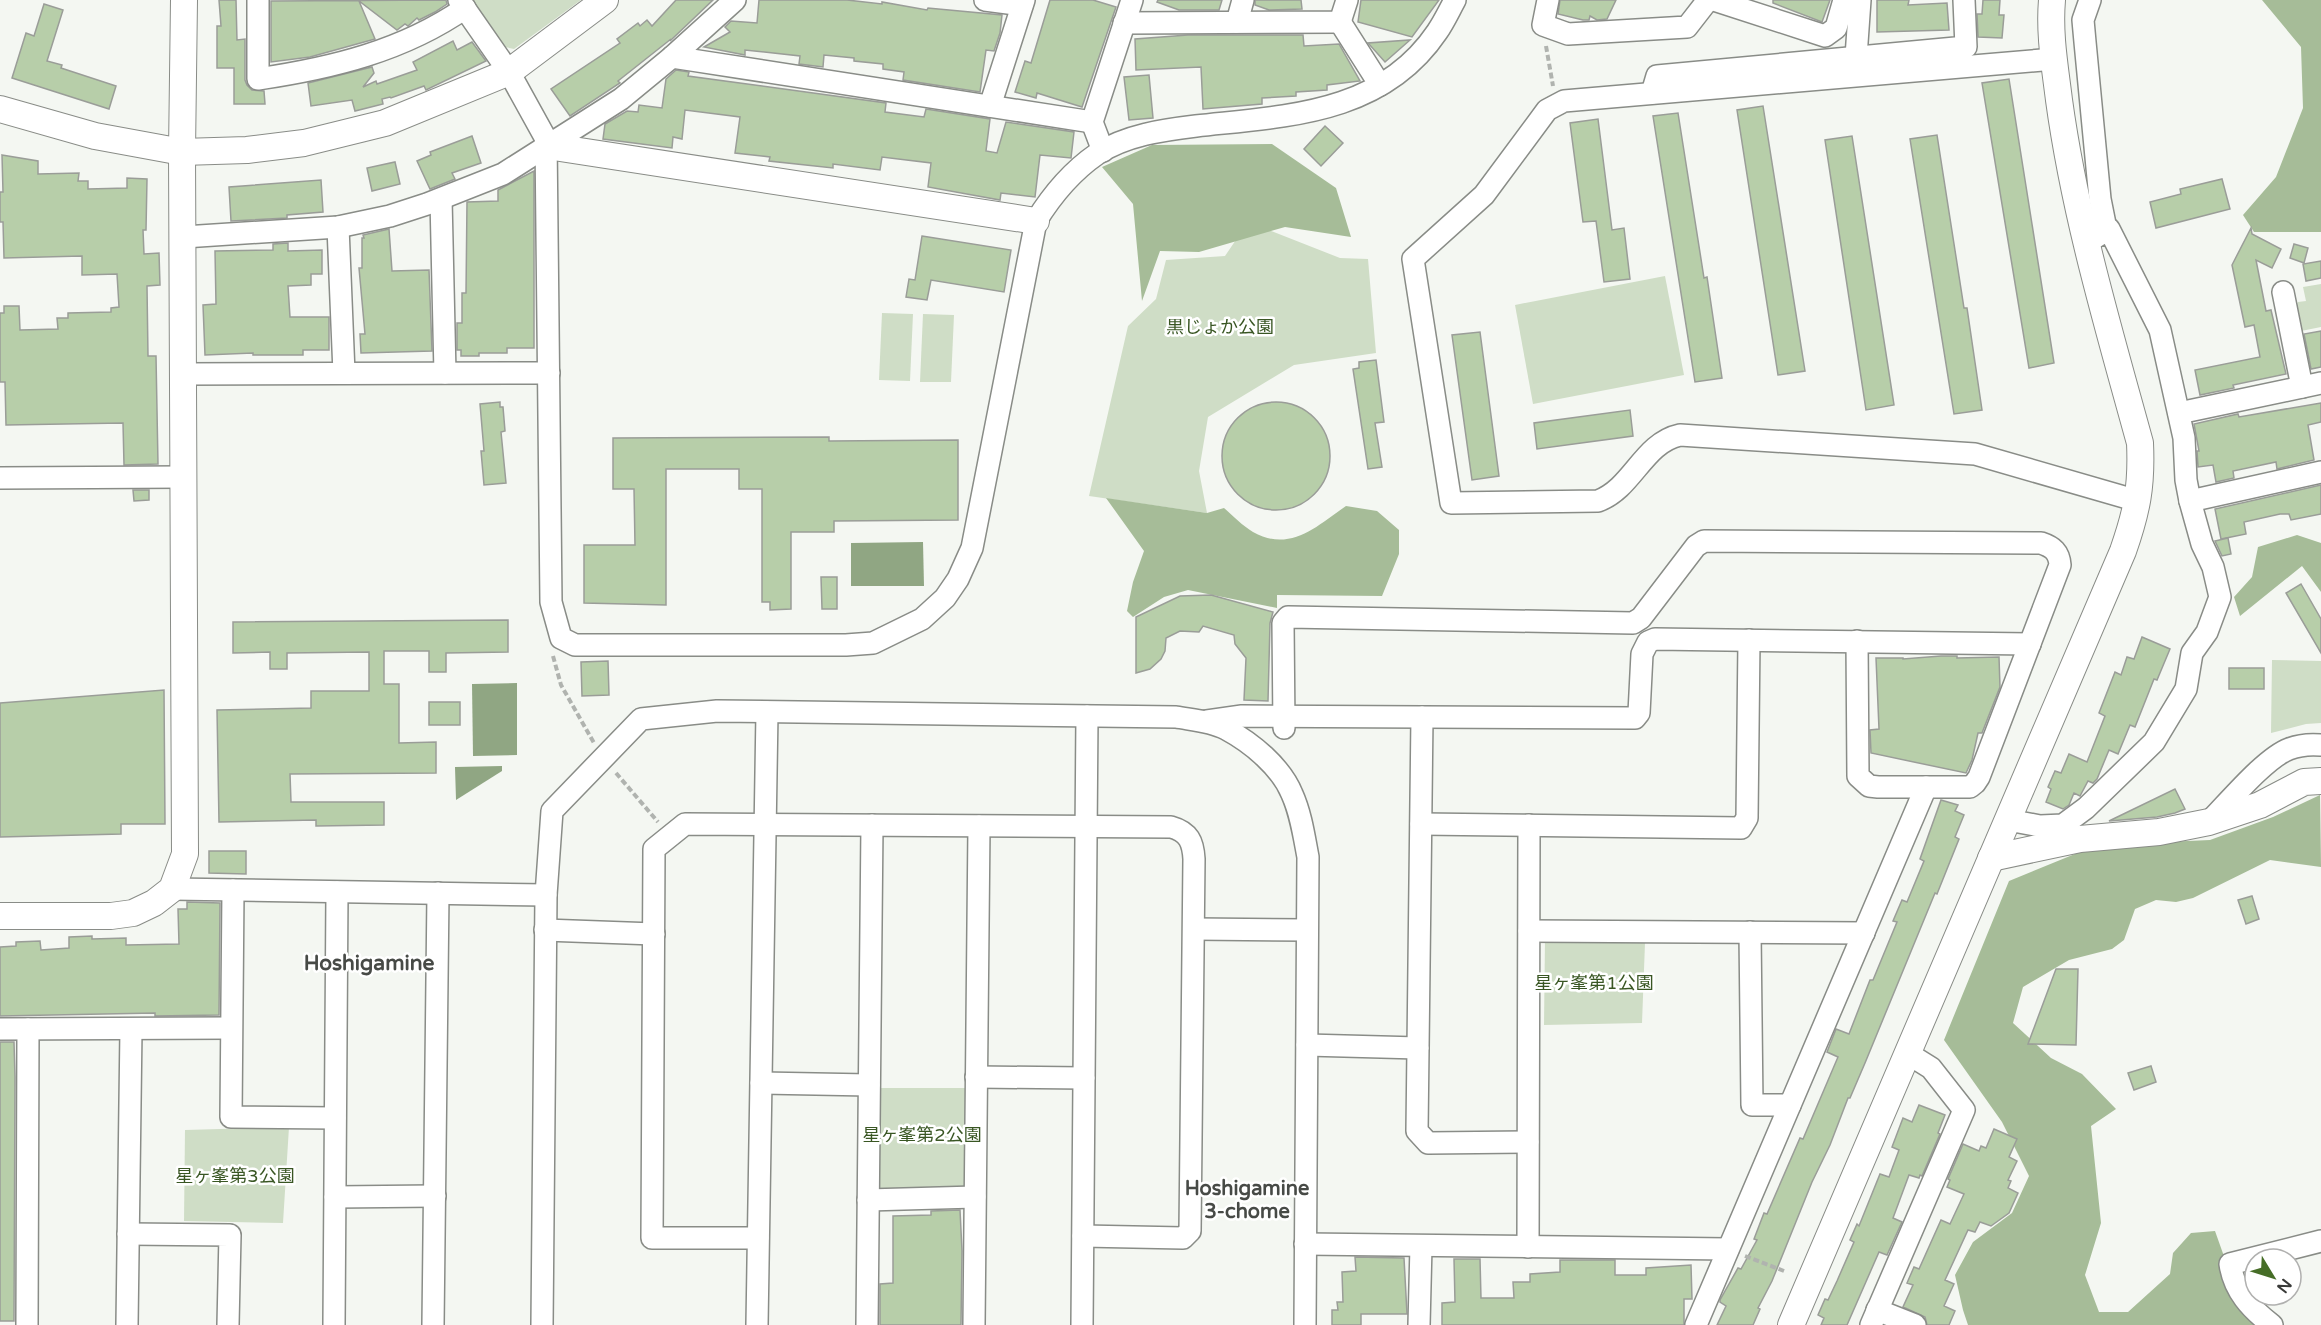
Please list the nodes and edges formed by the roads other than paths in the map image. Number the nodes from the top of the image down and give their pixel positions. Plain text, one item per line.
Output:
1 (184, 0) edge
2 (258, 0) edge
3 (605, 0) edge
4 (735, 0) edge
5 (985, 0) edge
6 (1132, 0) edge
7 (1243, 0) edge
8 (1347, 0) edge
9 (1455, 0) edge
10 (1548, 0) edge
11 (1708, 0) edge
12 (1714, 0) edge
13 (1844, 0) edge
14 (1860, 0) edge
15 (1964, 0) edge
16 (2052, 0) edge
17 (2090, 0) edge
18 (1023, 3) edge
19 (462, 4) edge
20 (1237, 22) junction
21 (1340, 22) junction
22 (1124, 23) junction
23 (672, 57) junction
24 (1856, 57) junction
25 (2054, 59) junction
26 (509, 72) junction
27 (1380, 85) junction
28 (1652, 93) junction
29 (990, 106) junction
30 (0, 110) edge
31 (1092, 122) junction
32 (547, 146) junction
33 (1103, 151) junction
34 (182, 152) junction
35 (441, 199) junction
36 (1036, 221) junction
37 (338, 227) junction
38 (184, 237) junction
39 (2086, 243) junction
40 (2283, 292) dead end
41 (344, 373) junction
42 (445, 373) junction
43 (549, 373) junction
44 (184, 374) junction
45 (2312, 385) edge
46 (2179, 413) junction
47 (2321, 472) edge
48 (184, 477) junction
49 (0, 478) edge
50 (2138, 501) junction
51 (2190, 501) junction
52 (1749, 640) junction
53 (1857, 641) junction
54 (2030, 644) junction
55 (766, 712) junction
56 (1087, 716) junction
57 (1422, 717) junction
58 (1203, 721) junction
59 (1284, 722) junction
60 (2321, 745) edge
61 (2321, 781) edge
62 (1926, 787) junction
63 (2008, 820) junction
64 (2210, 822) junction
65 (765, 824) junction
66 (1421, 824) junction
67 (872, 825) junction
68 (1529, 825) junction
69 (979, 826) junction
70 (1086, 826) junction
71 (1991, 858) junction
72 (172, 890) junction
73 (232, 890) junction
74 (337, 892) junction
75 (438, 893) junction
76 (546, 895) junction
77 (0, 916) edge
78 (1194, 929) junction
79 (545, 930) junction
80 (1307, 930) junction
81 (1529, 931) junction
82 (1750, 932) junction
83 (654, 933) junction
84 (1864, 933) junction
85 (231, 1028) junction
86 (0, 1029) edge
87 (28, 1029) junction
88 (131, 1029) junction
89 (1306, 1045) junction
90 (1418, 1048) junction
91 (1908, 1053) junction
92 (976, 1077) junction
93 (1084, 1078) junction
94 (760, 1083) junction
95 (869, 1085) junction
96 (1790, 1105) junction
97 (335, 1118) junction
98 (1528, 1142) junction
99 (335, 1197) junction
100 (435, 1197) junction
101 (975, 1197) junction
102 (868, 1200) junction
103 (128, 1234) junction
104 (1083, 1236) junction
105 (758, 1238) junction
106 (2321, 1241) edge
107 (1305, 1244) junction
108 (1421, 1246) junction
109 (1528, 1247) junction
110 (1728, 1249) junction
111 (1874, 1317) edge
112 (27, 1325) edge
113 (127, 1325) edge
114 (228, 1325) edge
115 (334, 1325) edge
116 (434, 1325) edge
117 (542, 1325) edge
118 (757, 1325) edge
119 (867, 1325) edge
120 (974, 1325) edge
121 (1082, 1325) edge
122 (1305, 1325) edge
123 (1419, 1325) edge
124 (1696, 1325) edge
125 (1791, 1325) edge
126 (1914, 1325) edge
127 (2272, 1325) edge

1 - 34 street
2 - 19 street
3 - 26 street
4 - 23 street
5 - 18 street
6 - 22 street
7 - 20 street
8 - 21 street
9 - 27 street
10 - 11 street
12 - 13 street
14 - 24 street
15 - 24 street
16 - 25 street
17 - 39 street
18 - 29 street
19 - 26 street
20 - 21 street
20 - 22 street
21 - 27 street
22 - 31 street
23 - 29 street
23 - 32 street
24 - 28 street
25 - 28 street
25 - 39 street
26 - 32 street
26 - 34 street
27 - 33 street
28 - 50 street
29 - 31 street
30 - 34 street
31 - 33 street
32 - 35 street
32 - 36 street
32 - 43 street
33 - 36 street
34 - 38 street
35 - 37 street
35 - 42 street
36 - 43 street
37 - 38 street
37 - 41 street
38 - 44 street
39 - 46 street
39 - 50 street
40 - 45 street
41 - 42 street
41 - 44 street
42 - 43 street
44 - 48 street
45 - 46 street
46 - 51 street
47 - 51 street
48 - 49 street
48 - 72 street
50 - 63 street
51 - 63 street
52 - 53 street
52 - 57 street
52 - 68 street
53 - 54 street
53 - 62 street
54 - 59 street
54 - 62 street
55 - 56 street
55 - 65 street
55 - 76 street
56 - 58 street
56 - 70 street
57 - 59 street
57 - 66 street
58 - 59 street
58 - 80 street
60 - 64 street
61 - 64 street
62 - 84 street
63 - 71 street
64 - 71 street
65 - 67 street
65 - 83 street
65 - 94 street
66 - 68 street
66 - 90 street
67 - 69 street
67 - 95 street
68 - 81 street
69 - 70 street
69 - 92 street
70 - 78 street
70 - 93 street
71 - 91 street
72 - 73 street
72 - 77 street
73 - 74 street
73 - 85 street
74 - 75 street
74 - 97 street
75 - 76 street
75 - 100 street
76 - 79 street
78 - 80 street
78 - 104 street
79 - 83 street
79 - 117 street
80 - 89 street
81 - 82 street
81 - 98 street
82 - 84 street
82 - 96 street
83 - 105 street
84 - 96 street
85 - 88 street
85 - 97 street
86 - 87 street
87 - 88 street
87 - 112 street
88 - 103 street
89 - 90 street
89 - 107 street
90 - 98 street
91 - 111 street
91 - 125 street
92 - 93 street
92 - 101 street
93 - 104 street
94 - 95 street
94 - 105 street
95 - 102 street
96 - 110 street
97 - 99 street
98 - 109 street
99 - 100 street
99 - 115 street
100 - 116 street
101 - 102 street
101 - 120 street
102 - 119 street
103 - 113 street
103 - 114 street
104 - 121 street
105 - 118 street
106 - 127 street
107 - 108 street
107 - 122 street
108 - 109 street
108 - 123 street
109 - 110 street
110 - 124 street
111 - 126 street

